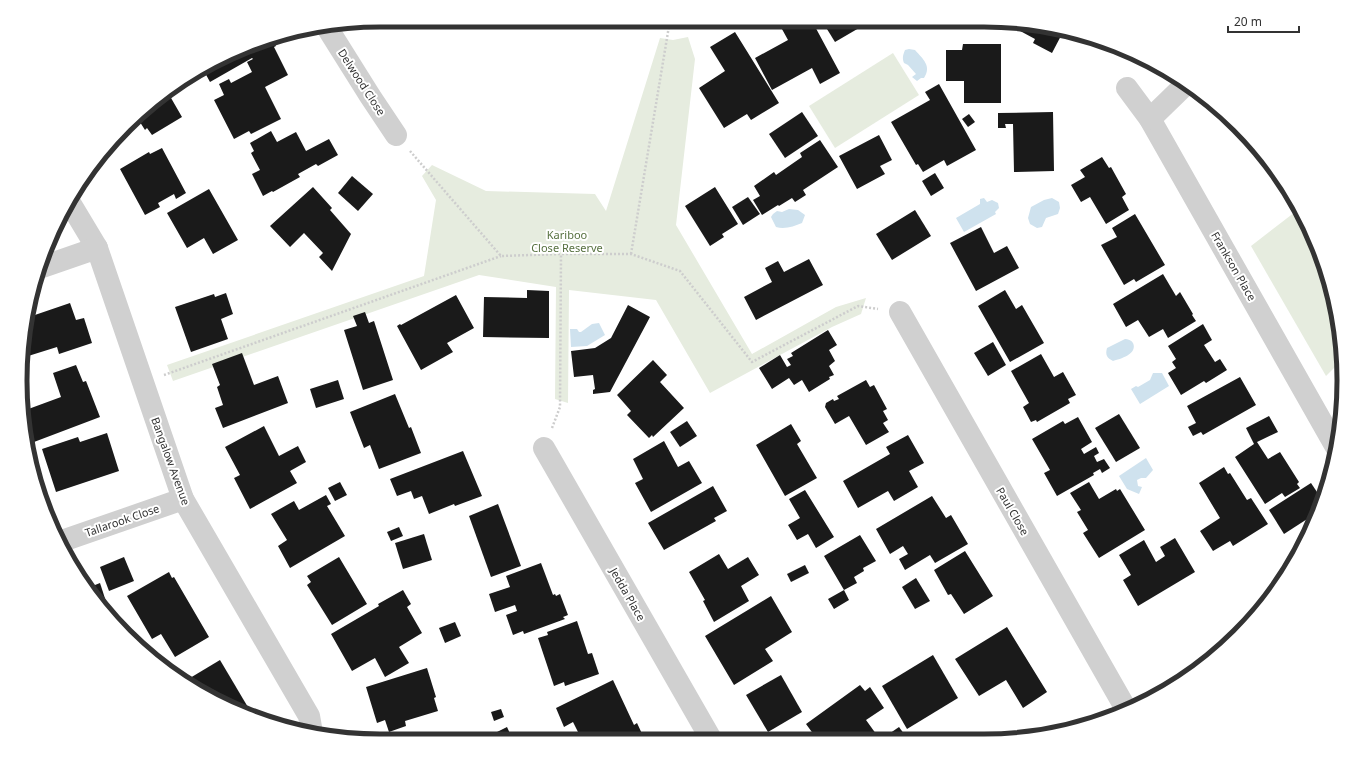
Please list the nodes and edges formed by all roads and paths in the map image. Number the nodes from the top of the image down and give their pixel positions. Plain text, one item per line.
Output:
1 (669, 27) edge
2 (329, 31) edge
3 (1127, 88) dead end
4 (1182, 88) edge
5 (1150, 118) junction
6 (396, 135) joint
7 (72, 207) edge
8 (97, 248) junction
9 (561, 254) junction
10 (631, 254) junction
11 (501, 256) junction
12 (47, 265) edge
13 (900, 312) joint
14 (143, 383) junction
15 (1332, 439) edge
16 (544, 448) joint
17 (183, 499) junction
18 (65, 540) edge
19 (1124, 705) edge
20 (311, 727) edge
21 (708, 734) edge

1 - 10 path
2 - 6 street, Delwood Close
3 - 5 street, Frankson Place
4 - 5 street
5 - 15 street, Frankson Place
6 - 11 path
7 - 8 street, Bangalow Avenue
8 - 12 street
8 - 14 street, Bangalow Avenue
9 - 10 path
9 - 11 path
9 - 16 path
10 - 13 path
11 - 14 path
13 - 19 street, Paul Close
14 - 17 street, Bangalow Avenue
16 - 21 street, Jedda Place
17 - 18 street, Tallarook Close
17 - 20 street, Bangalow Avenue

